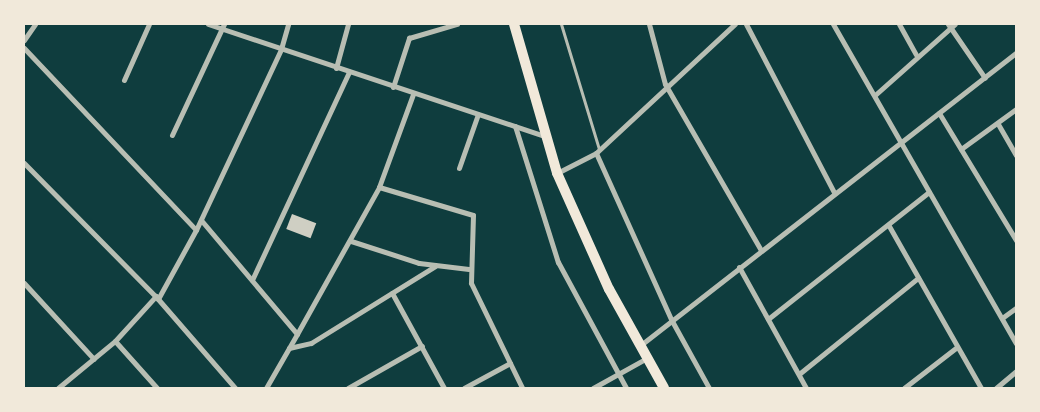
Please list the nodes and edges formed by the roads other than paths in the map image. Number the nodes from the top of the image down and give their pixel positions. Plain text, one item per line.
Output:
1 (35, 24) edge
2 (149, 24) edge
3 (208, 24) edge
4 (288, 24) edge
5 (348, 24) edge
6 (457, 24) edge
7 (514, 24) edge
8 (560, 24) edge
9 (735, 24) edge
10 (746, 24) edge
11 (833, 24) edge
12 (899, 24) edge
13 (650, 25) edge
14 (951, 25) edge
15 (223, 26) edge
16 (24, 40) edge
17 (24, 48) edge
18 (281, 49) junction
19 (1016, 53) edge
20 (916, 55) junction
21 (336, 68) junction
22 (349, 72) junction
23 (985, 78) junction
24 (124, 80) dead end
25 (665, 84) junction
26 (393, 87) junction
27 (413, 94) junction
28 (875, 95) junction
29 (1016, 109) edge
30 (939, 113) junction
31 (478, 114) junction
32 (998, 124) junction
33 (515, 126) junction
34 (172, 135) dead end
35 (548, 137) junction
36 (900, 144) junction
37 (961, 149) junction
38 (597, 151) junction
39 (1016, 156) edge
40 (24, 163) edge
41 (459, 168) dead end
42 (558, 173) junction
43 (379, 187) junction
44 (834, 192) junction
45 (929, 192) junction
46 (201, 220) junction
47 (889, 226) junction
48 (196, 230) junction
49 (1016, 240) edge
50 (351, 241) junction
51 (762, 250) junction
52 (435, 266) junction
53 (739, 267) junction
54 (469, 269) junction
55 (918, 278) junction
56 (252, 280) junction
57 (24, 283) edge
58 (392, 293) junction
59 (157, 297) junction
60 (1016, 308) edge
61 (1002, 318) junction
62 (768, 319) junction
63 (672, 321) junction
64 (297, 334) junction
65 (115, 341) junction
66 (1016, 343) edge
67 (642, 344) junction
68 (422, 346) junction
69 (957, 347) junction
70 (289, 348) junction
71 (649, 357) junction
72 (94, 359) junction
73 (510, 363) junction
74 (1016, 371) edge
75 (618, 374) junction
76 (799, 374) junction
77 (58, 388) edge
78 (157, 388) edge
79 (235, 388) edge
80 (266, 388) edge
81 (348, 388) edge
82 (444, 388) edge
83 (464, 388) edge
84 (522, 388) edge
85 (593, 388) edge
86 (626, 388) edge
87 (664, 388) edge
88 (709, 388) edge
89 (806, 388) edge
90 (904, 388) edge
91 (981, 388) edge
92 (996, 388) edge

1 - 16 street
2 - 24 street
3 - 15 street
4 - 18 street
5 - 21 street
6 - 26 street
7 - 35 highway
8 - 38 lane
9 - 25 street
10 - 44 street
11 - 28 street
12 - 20 street
13 - 25 street
14 - 20 street
14 - 23 street
15 - 18 street
15 - 34 street
17 - 48 street
18 - 21 street
18 - 46 street
19 - 23 street
20 - 28 street
21 - 22 street
22 - 26 street
22 - 56 street
23 - 30 street
25 - 38 street
25 - 51 street
26 - 27 street
27 - 31 street
27 - 43 street
28 - 36 street
29 - 32 street
30 - 36 street
30 - 37 street
31 - 33 street
31 - 41 street
32 - 37 street
32 - 39 street
33 - 35 street
33 - 75 street
35 - 42 highway
36 - 44 street
36 - 45 street
37 - 49 street
38 - 42 street
38 - 63 street
40 - 59 street
42 - 67 highway
43 - 50 street
43 - 54 street
44 - 51 street
45 - 47 street
45 - 61 street
46 - 48 street
46 - 56 street
47 - 55 street
47 - 62 street
48 - 59 street
50 - 52 street
50 - 64 street
51 - 53 street
52 - 54 street
52 - 58 street
53 - 62 street
53 - 63 street
54 - 73 street
55 - 69 street
55 - 76 street
56 - 64 street
57 - 72 street
58 - 68 street
58 - 70 street
59 - 65 street
59 - 79 street
60 - 61 street
61 - 66 street
62 - 76 street
63 - 67 street
63 - 88 street
64 - 70 street
65 - 72 street
65 - 78 street
67 - 71 highway
68 - 81 street
68 - 82 street
69 - 90 street
69 - 91 street
70 - 80 street
71 - 75 street
71 - 87 highway
72 - 77 street
73 - 83 street
73 - 84 street
74 - 92 street
75 - 85 street
75 - 86 street
76 - 89 street

